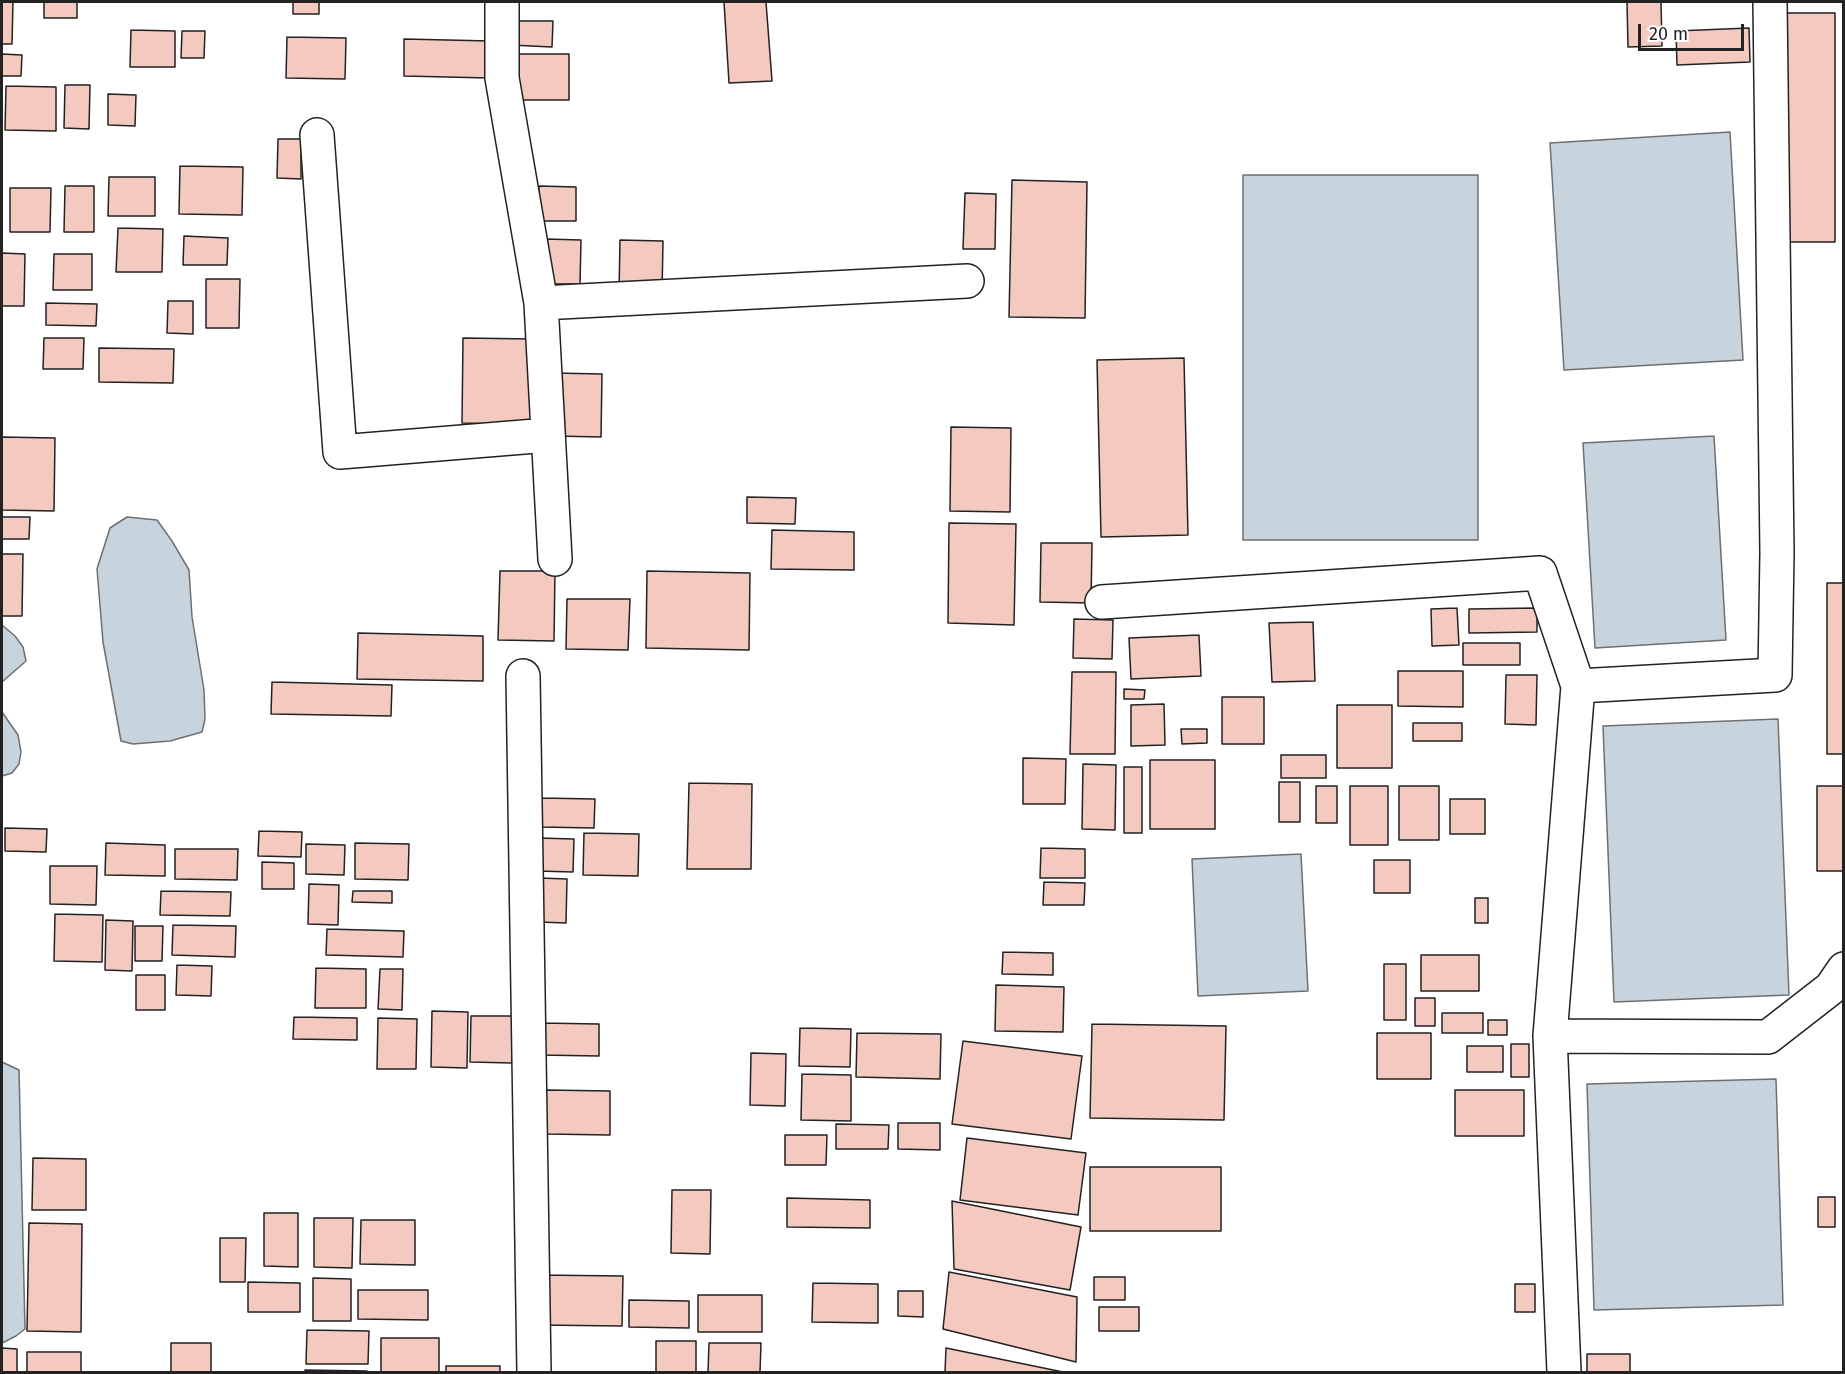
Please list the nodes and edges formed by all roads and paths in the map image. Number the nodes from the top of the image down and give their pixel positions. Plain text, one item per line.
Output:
1 (502, 2) edge
2 (1770, 2) edge
3 (316, 135) dead end
4 (967, 281) dead end
5 (541, 303) junction
6 (548, 435) junction
7 (555, 559) dead end
8 (1102, 602) dead end
9 (523, 676) dead end
10 (1578, 686) junction
11 (1844, 969) edge
12 (1550, 1036) junction
13 (534, 1372) edge
14 (1564, 1372) edge

1 - 5 street
2 - 10 street
3 - 6 street
4 - 5 street
5 - 6 street
6 - 7 street
8 - 10 street
9 - 13 street
10 - 12 street
11 - 12 street
12 - 14 street

